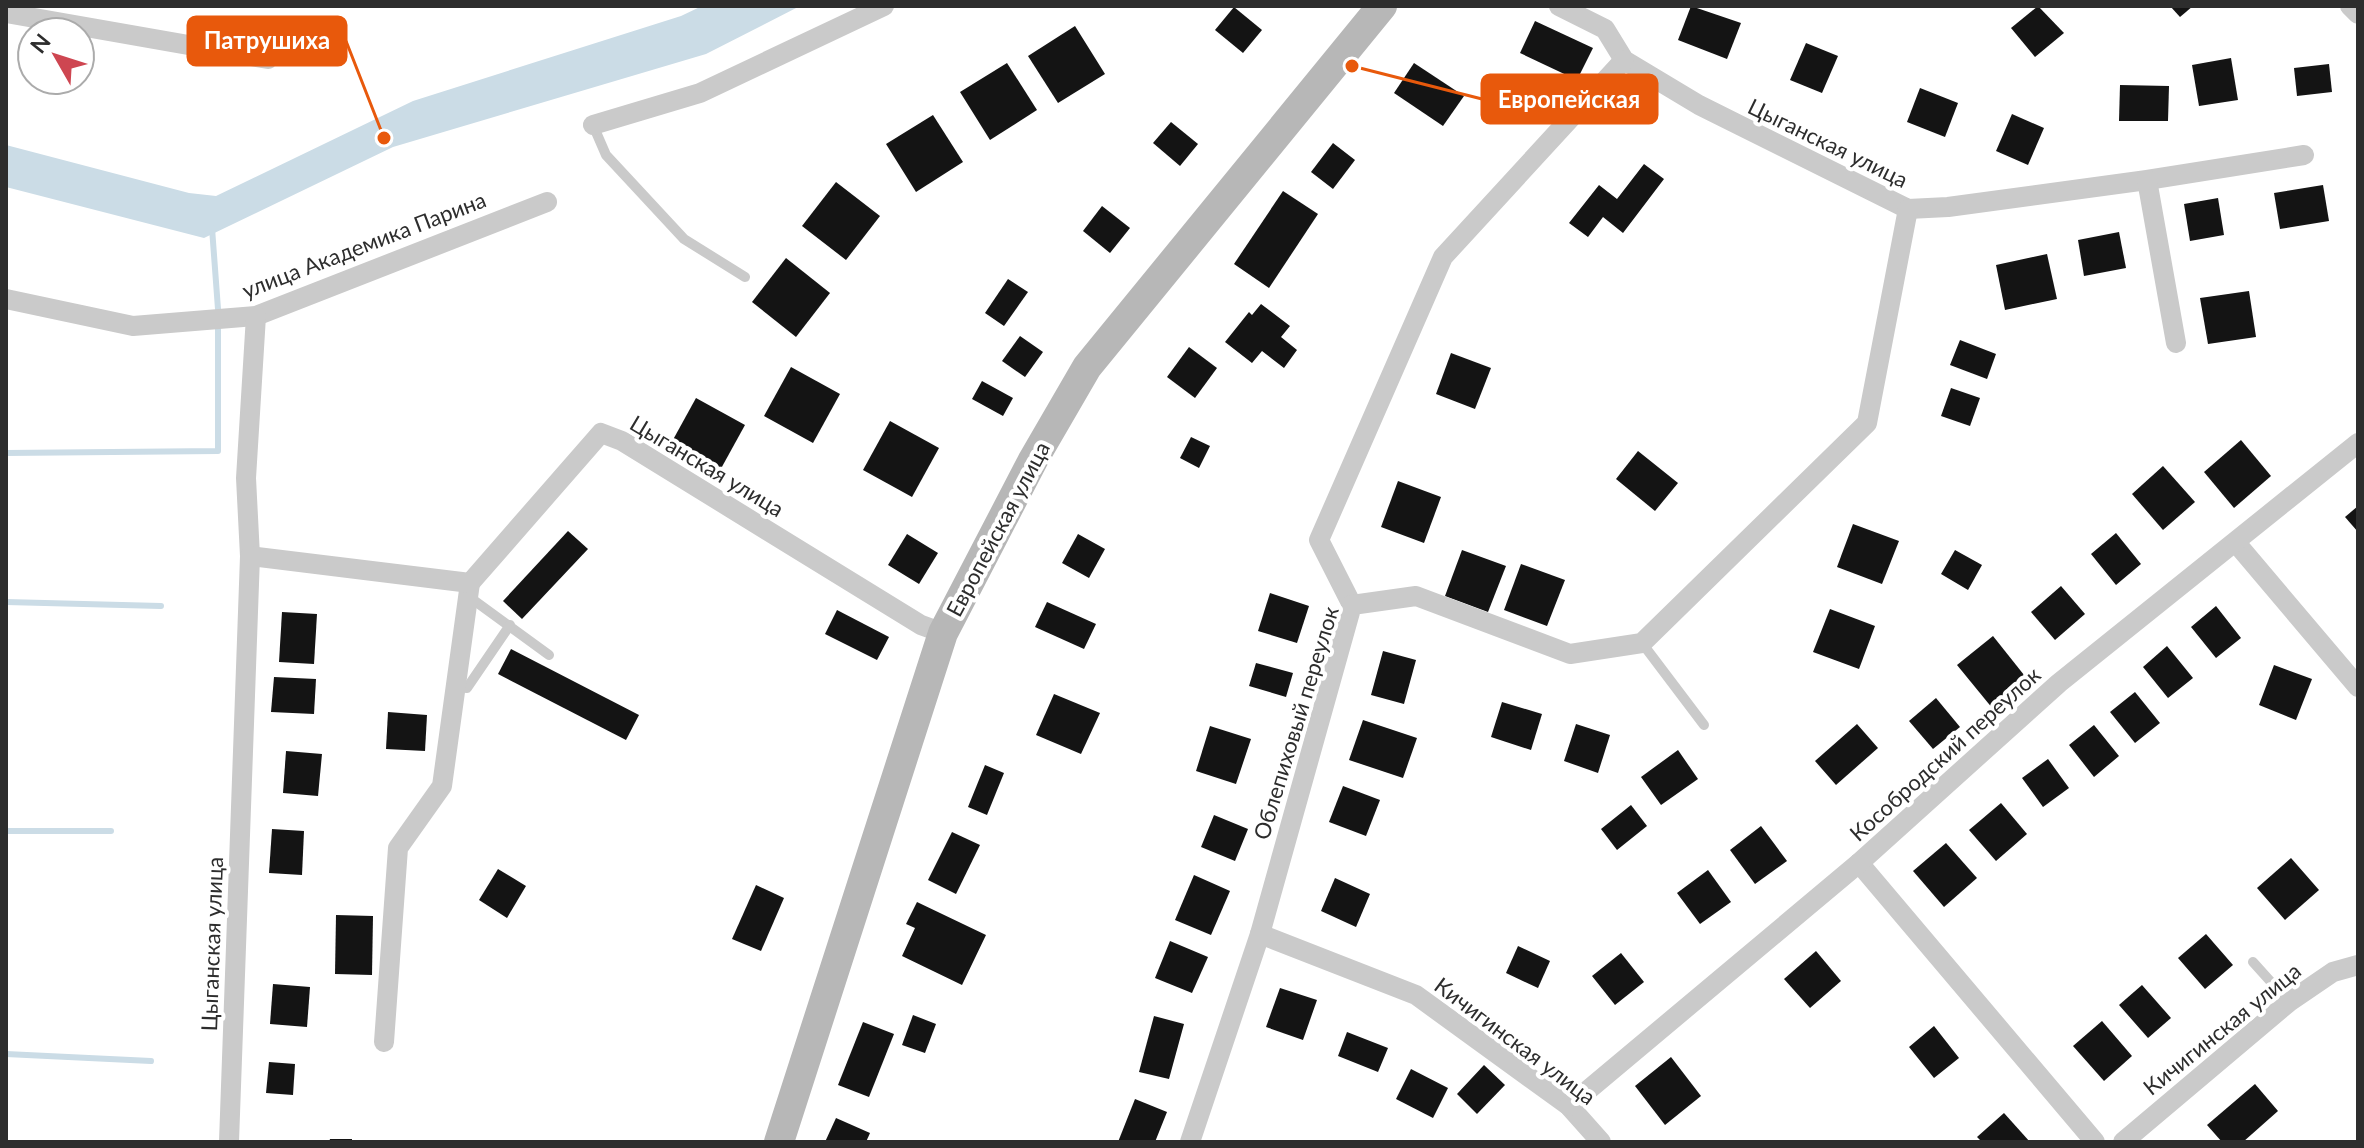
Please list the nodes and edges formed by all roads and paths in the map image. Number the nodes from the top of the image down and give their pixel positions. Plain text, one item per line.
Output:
1 (884, 6) edge
2 (1382, 6) edge
3 (1559, 6) edge
4 (2350, 6) edge
5 (6, 13) edge
6 (2358, 14) edge
7 (268, 59) dead end
8 (1624, 60) junction
9 (593, 125) joint
10 (2304, 155) dead end
11 (2147, 180) junction
12 (547, 202) dead end
13 (1908, 209) junction
14 (745, 277) dead end
15 (6, 299) edge
16 (256, 316) junction
17 (2176, 343) dead end
18 (2358, 443) edge
19 (2237, 544) junction
20 (250, 556) junction
21 (469, 589) junction
22 (1352, 605) junction
23 (510, 625) junction
24 (943, 633) junction
25 (1642, 643) junction
26 (549, 655) dead end
27 (456, 686) junction
28 (2358, 687) edge
29 (1704, 725) dead end
30 (1859, 863) junction
31 (1260, 934) junction
32 (2253, 962) dead end
33 (2358, 965) edge
34 (2289, 1002) junction
35 (384, 1042) dead end
36 (1569, 1106) junction
37 (229, 1142) edge
38 (779, 1142) edge
39 (1190, 1142) edge
40 (1601, 1142) edge
41 (2095, 1142) edge
42 (2123, 1142) edge

1 - 9 street
2 - 24 street, Европейская улица
3 - 8 street, Цыганская улица
4 - 6 street
5 - 7 street
8 - 13 street, Цыганская улица
8 - 22 street
9 - 14 lane
10 - 11 street, Цыганская улица
11 - 13 street, Цыганская улица
11 - 17 street
12 - 16 street, улица Академика Парина
13 - 25 street
15 - 16 street, улица Академика Парина
16 - 20 street, Цыганская улица
18 - 19 street, Кособродский переулок
19 - 28 street
19 - 30 street, Кособродский переулок
20 - 21 street
20 - 37 street, Цыганская улица
21 - 23 lane
21 - 24 street, Цыганская улица
21 - 27 street
22 - 25 street, Облепиховый переулок
22 - 31 street, Облепиховый переулок
23 - 26 lane
23 - 27 lane
24 - 38 street, Европейская улица
25 - 29 lane
27 - 35 street
30 - 36 street, Кособродский переулок
30 - 41 street
31 - 36 street, Кичигинская улица
31 - 39 street, Облепиховый переулок
32 - 34 lane
33 - 34 street, Кичигинская улица
34 - 42 street, Кичигинская улица
36 - 40 street, Кичигинская улица

